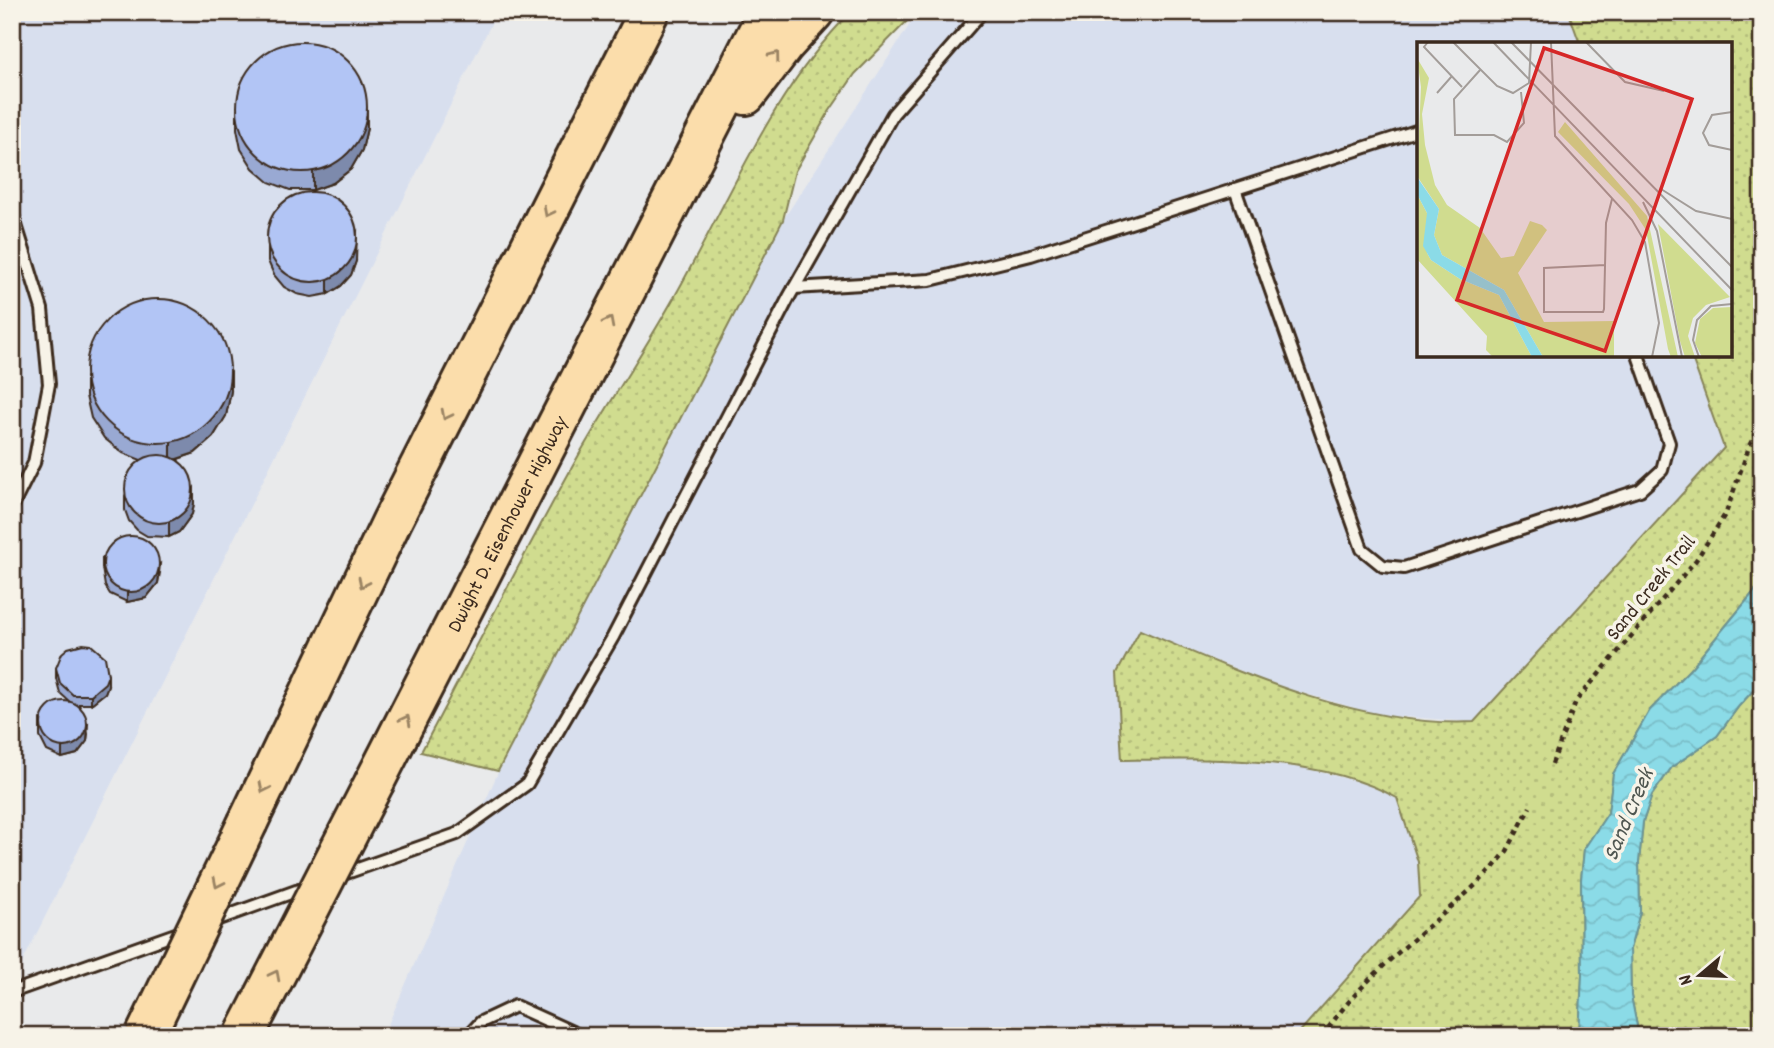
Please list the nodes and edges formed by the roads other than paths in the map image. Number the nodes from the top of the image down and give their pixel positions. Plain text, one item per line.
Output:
1 (629, 12) edge
2 (649, 12) edge
3 (768, 12) edge
4 (814, 12) edge
5 (982, 12) edge
6 (1417, 131) edge
7 (579, 151) junction
8 (1235, 189) junction
9 (676, 190) junction
10 (12, 212) edge
11 (794, 288) junction
12 (1639, 357) edge
13 (12, 507) edge
14 (12, 992) edge
15 (145, 1036) edge
16 (244, 1036) edge
17 (468, 1036) edge
18 (582, 1036) edge

1 - 7 highway
2 - 7 highway
3 - 9 highway, Dwight D. Eisenhower Highway
9 -> 4 highway
5 - 11 lane
6 - 8 lane
7 -> 15 highway, bridge
8 - 11 lane
8 - 12 lane
16 -> 9 highway, Dwight D. Eisenhower Highway, bridge
10 - 13 lane
11 - 14 lane
17 - 18 lane

